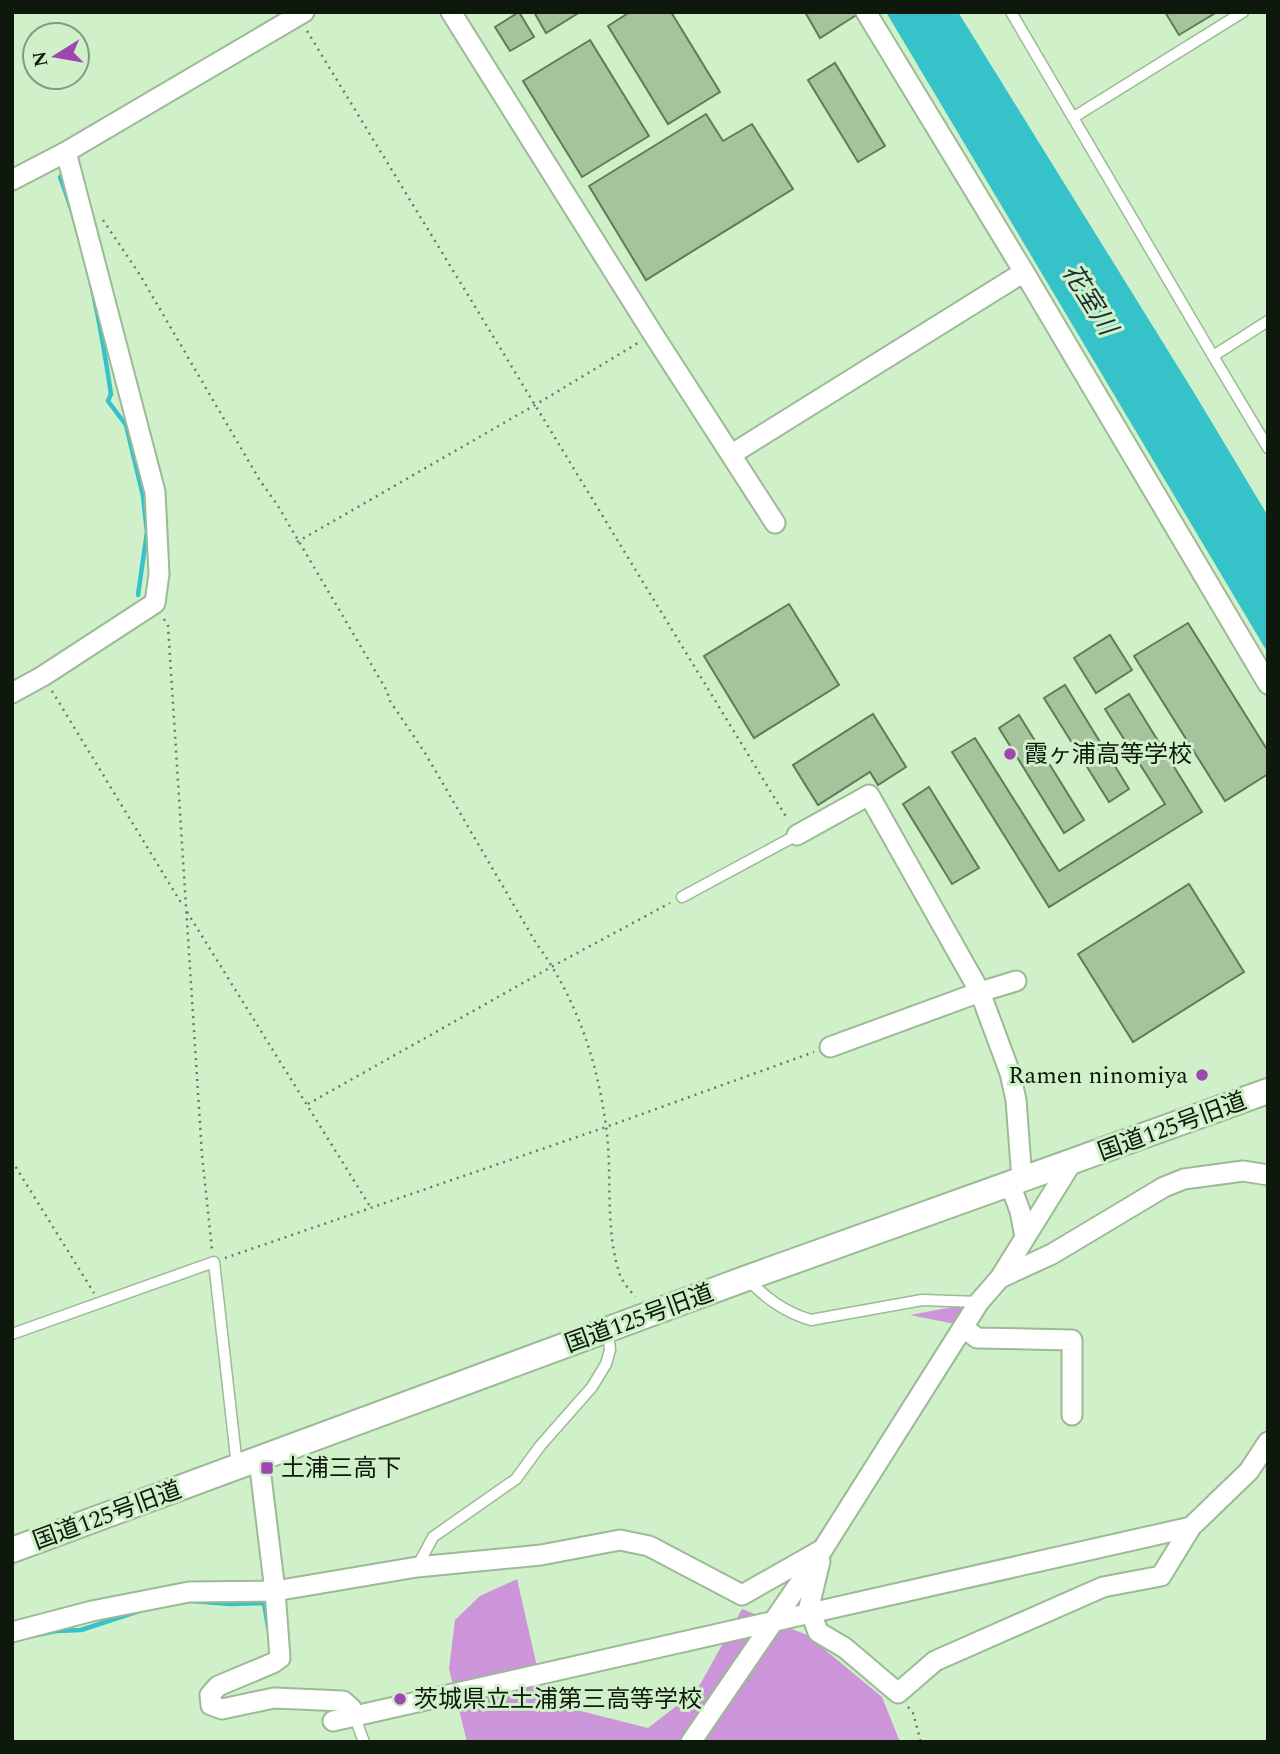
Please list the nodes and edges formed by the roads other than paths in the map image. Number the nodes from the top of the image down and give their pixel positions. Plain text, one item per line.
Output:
1 (451, 12) edge
2 (866, 12) edge
3 (1011, 12) edge
4 (1243, 12) edge
5 (301, 14) edge
6 (1074, 117) junction
7 (66, 152) junction
8 (12, 180) edge
9 (1024, 272) junction
10 (1268, 321) edge
11 (1213, 356) junction
12 (1268, 448) edge
13 (732, 454) junction
14 (775, 523) dead end
15 (1268, 684) edge
16 (12, 693) edge
17 (797, 835) joint
18 (682, 897) road end
19 (1016, 982) dead end
20 (980, 992) junction
21 (830, 1046) road end
22 (1268, 1091) edge
23 (1072, 1162) junction
24 (1268, 1175) edge
25 (1016, 1182) junction
26 (1025, 1237) junction
27 (747, 1278) junction
28 (1000, 1278) junction
29 (979, 1302) junction
30 (963, 1327) junction
31 (607, 1330) junction
32 (12, 1334) edge
33 (1072, 1415) dead end
34 (1268, 1442) edge
35 (248, 1464) junction
36 (1191, 1527) junction
37 (823, 1549) junction
38 (12, 1550) edge
39 (417, 1567) junction
40 (275, 1591) junction
41 (811, 1613) junction
42 (772, 1621) junction
43 (12, 1632) edge
44 (352, 1712) junction
45 (333, 1721) dead end
46 (364, 1742) edge
47 (691, 1742) edge

1 - 13 street
2 - 9 street
3 - 6 lane
4 - 6 lane
5 - 7 street
6 - 11 lane
7 - 8 street
7 - 16 street
9 - 13 street
9 - 15 street
10 - 11 lane
11 - 12 lane
13 - 14 street
17 - 18 lane
17 - 20 street
19 - 20 street
20 - 21 street
20 - 25 street
22 - 23 street, 国道125号旧道
23 - 25 street, 国道125号旧道
23 - 26 street
24 - 28 street
25 - 26 street
25 - 27 street, 国道125号旧道
26 - 28 street
27 - 29 lane
27 - 31 street, 国道125号旧道
28 - 29 street
29 - 30 street
30 - 33 street
30 - 37 street
31 - 35 street, 国道125号旧道
31 - 39 lane
32 - 35 lane
34 - 36 street
35 - 38 street, 国道125号旧道
35 - 40 street
36 - 41 street
36 - 41 street
37 - 39 street
37 - 41 street
37 - 42 street
39 - 40 street
40 - 43 street
40 - 44 street
41 - 42 street
42 - 44 street
42 - 47 street
44 - 45 street
44 - 46 lane

